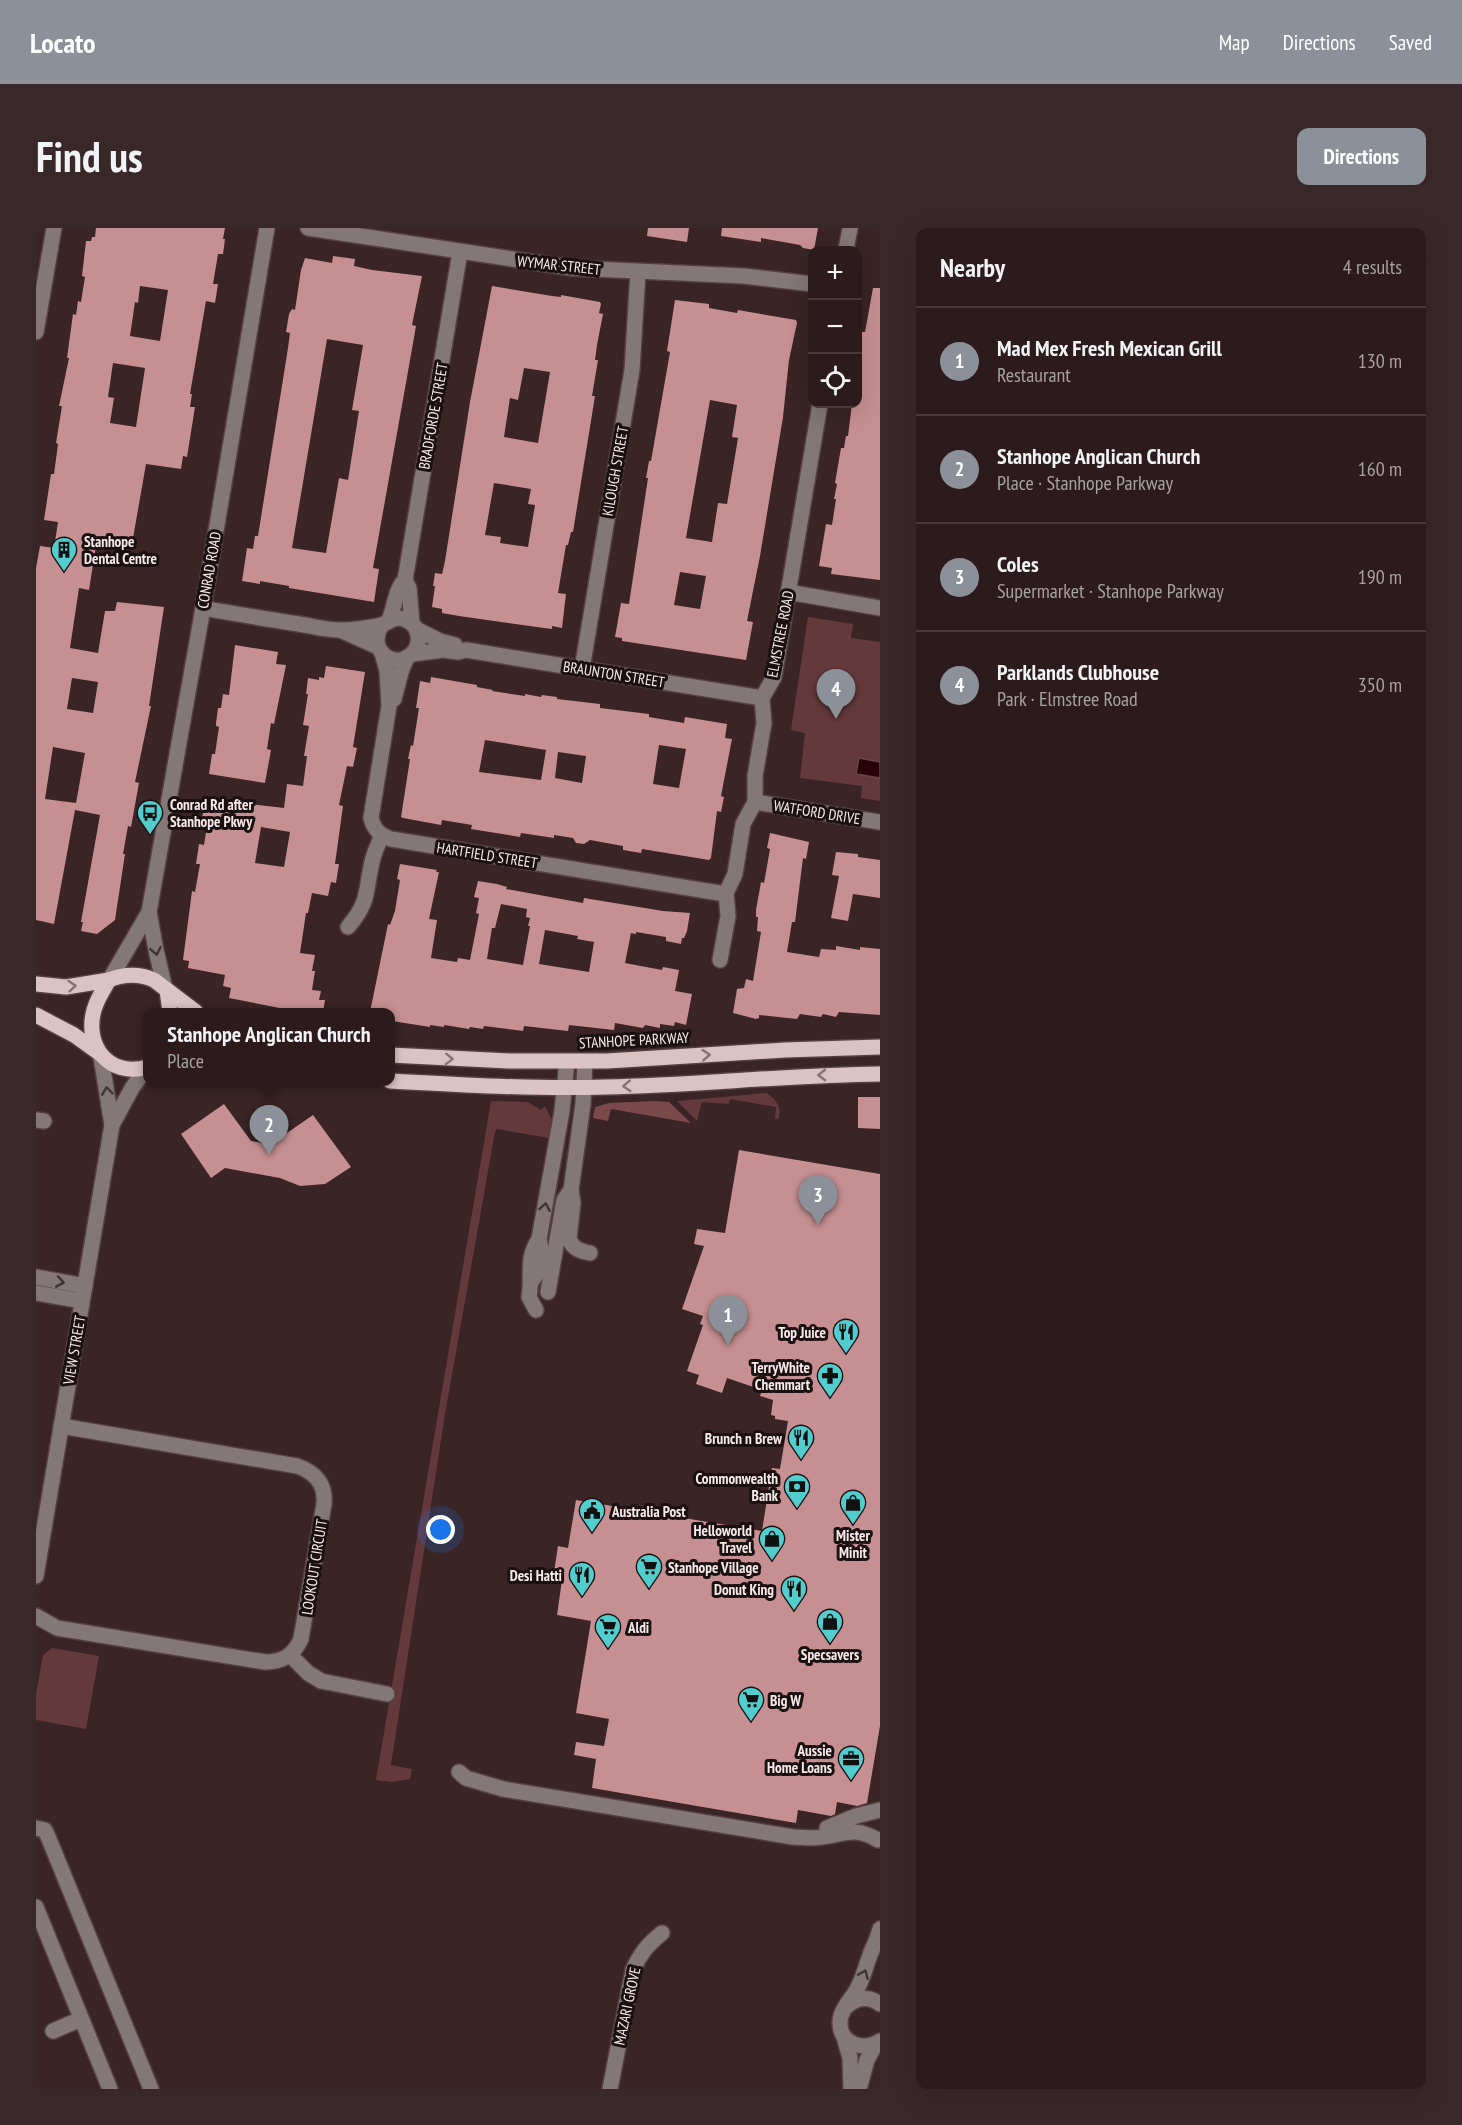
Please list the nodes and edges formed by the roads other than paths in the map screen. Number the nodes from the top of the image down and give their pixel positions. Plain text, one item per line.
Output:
1 (54, 228) edge
2 (267, 228) edge
3 (308, 228) edge
4 (850, 228) edge
5 (847, 246) edge
6 (460, 252) junction
7 (638, 272) junction
8 (808, 283) edge
9 (36, 332) edge
10 (819, 408) edge
11 (405, 580) junction
12 (788, 592) junction
13 (203, 608) junction
14 (880, 608) edge
15 (385, 622) junction
16 (414, 626) junction
17 (339, 630) junction
18 (380, 650) junction
19 (466, 650) junction
20 (410, 655) junction
21 (582, 669) junction
22 (762, 698) junction
23 (389, 706) junction
24 (755, 802) junction
25 (880, 822) edge
26 (382, 836) junction
27 (726, 893) junction
28 (149, 912) junction
29 (348, 927) dead end
30 (720, 960) dead end
31 (109, 980) junction
32 (36, 984) edge
33 (166, 989) junction
34 (169, 1008) edge
35 (191, 1008) edge
36 (36, 1015) edge
37 (880, 1047) edge
38 (100, 1055) junction
39 (395, 1055) edge
40 (567, 1061) junction
41 (585, 1061) junction
42 (143, 1068) edge
43 (143, 1073) edge
44 (880, 1074) edge
45 (395, 1082) edge
46 (584, 1087) junction
47 (566, 1088) junction
48 (112, 1125) junction
49 (570, 1190) junction
50 (590, 1253) dead end
51 (36, 1278) edge
52 (548, 1292) dead end
53 (36, 1293) edge
54 (83, 1293) junction
55 (536, 1310) dead end
56 (61, 1426) junction
57 (36, 1576) edge
58 (36, 1617) edge
59 (290, 1655) junction
60 (387, 1694) dead end
61 (459, 1772) dead end
62 (483, 1782) junction
63 (880, 1812) edge
64 (36, 1828) edge
65 (879, 1841) edge
66 (36, 1907) edge
67 (662, 1933) dead end
68 (879, 1938) edge
69 (880, 2004) edge
70 (846, 2006) junction
71 (81, 2019) junction
72 (53, 2031) dead end
73 (844, 2037) junction
74 (878, 2043) edge
75 (110, 2089) edge
76 (151, 2089) edge
77 (610, 2089) edge
78 (850, 2089) edge
79 (859, 2089) edge

1 - 9 street
2 - 13 street, CONRAD ROAD
3 - 6 street, WYMAR STREET
4 - 5 street
6 - 7 street, WYMAR STREET
6 - 11 street, BRADFORDE STREET
7 - 8 street, WYMAR STREET
7 - 21 street, KILOUGH STREET
10 - 12 street, ELMSTREE ROAD
11 - 15 street, BRADFORDE STREET
11 - 16 street, BRADFORDE STREET
12 - 14 street
12 - 22 street, ELMSTREE ROAD
13 - 17 street
13 - 28 street, CONRAD ROAD
15 - 16 street
15 - 17 street
15 - 18 street
16 - 19 street, BRAUNTON STREET
16 - 20 street
17 - 18 street
18 - 20 street
18 - 23 street
19 - 20 street, BRAUNTON STREET
19 - 21 street, BRAUNTON STREET
20 - 23 street
21 - 22 street, BRAUNTON STREET
22 - 24 street, ELMSTREE ROAD
23 - 26 street
24 - 25 street, WATFORD DRIVE
24 - 27 street, ELMSTREE ROAD
26 - 27 street, HARTFIELD STREET
26 - 29 street
27 - 30 street
28 - 31 street, CONRAD ROAD
28 -> 33 street, CONRAD ROAD
32 -> 31 main road
31 - 33 main road
31 - 38 main road
33 - 34 main road
33 - 35 main road
36 - 38 main road
41 -> 37 main road, STANHOPE PARKWAY
38 - 42 main road
48 -> 38 street, VIEW STREET
39 -> 40 main road, STANHOPE PARKWAY
40 - 41 main road, STANHOPE PARKWAY
40 - 47 street
41 - 46 street
43 - 48 street, VIEW STREET
44 -> 46 main road
45 - 47 main road
46 - 47 main road
46 - 49 street
55 -> 47 street
48 - 54 street, VIEW STREET
49 - 50 street
49 - 52 street
51 -> 54 street
53 - 54 street
54 - 56 street, VIEW STREET
56 - 57 street, VIEW STREET
56 - 59 street, LOOKOUT CIRCUIT
58 - 59 street
59 - 60 street
61 - 62 street
62 - 63 street
62 - 65 street
63 - 65 street
64 - 76 street
66 - 71 street
67 - 77 street, MAZARI GROVE
70 -> 68 street
69 - 70 street
70 - 73 street
71 - 72 street
71 - 75 street
73 - 74 street
73 - 78 street
74 - 79 street

